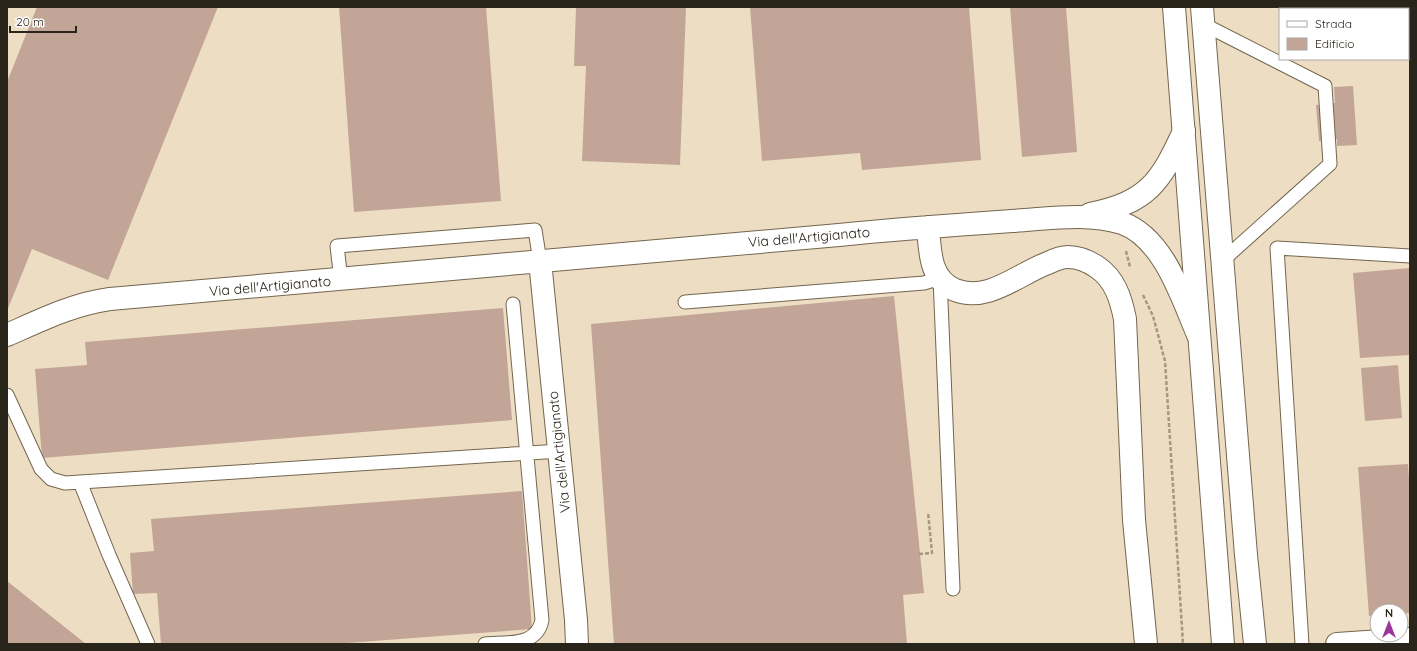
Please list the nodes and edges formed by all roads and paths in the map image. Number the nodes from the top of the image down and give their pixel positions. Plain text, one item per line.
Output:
1 (1174, 7) edge
2 (1203, 15) edge
3 (1279, 59) edge
4 (1280, 60) edge
5 (1184, 131) junction
6 (1078, 217) junction
7 (928, 226) junction
8 (1131, 227) junction
9 (1410, 256) edge
10 (540, 261) junction
11 (1222, 261) junction
12 (1134, 274) dead end
13 (940, 278) junction
14 (341, 280) junction
15 (1140, 288) dead end
16 (685, 302) dead end
17 (513, 304) dead end
18 (7, 335) edge
19 (1198, 336) junction
20 (7, 395) edge
21 (560, 451) junction
22 (528, 453) junction
23 (80, 482) junction
24 (928, 512) dead end
25 (919, 554) dead end
26 (953, 589) dead end
27 (1410, 639) edge
28 (148, 644) edge
29 (485, 644) edge
30 (577, 644) edge
31 (1146, 644) edge
32 (1183, 644) edge
33 (1223, 644) edge
34 (1255, 644) edge
35 (1302, 644) edge
36 (1337, 644) edge

1 - 5 street
2 - 3 lane
2 - 11 street
4 - 11 lane
5 - 6 street, Via dell'Artigianato
5 - 19 street
6 - 7 street, Via dell'Artigianato
6 - 8 street, Via dell'Artigianato
7 - 10 street, Via dell'Artigianato
7 - 13 street
8 - 12 path
8 - 19 street, Via dell'Artigianato
9 - 35 lane
10 - 14 street, Via dell'Artigianato
10 - 14 lane
10 - 21 street, Via dell'Artigianato
11 - 34 street
13 - 16 lane
13 - 26 lane
13 - 31 street
14 - 18 street, Via dell'Artigianato
15 - 32 path
17 - 22 lane
19 - 33 street
20 - 23 lane
21 - 22 lane
21 - 30 street, Via dell'Artigianato
22 - 23 lane
22 - 29 lane
23 - 28 lane
24 - 25 path
27 - 36 street

